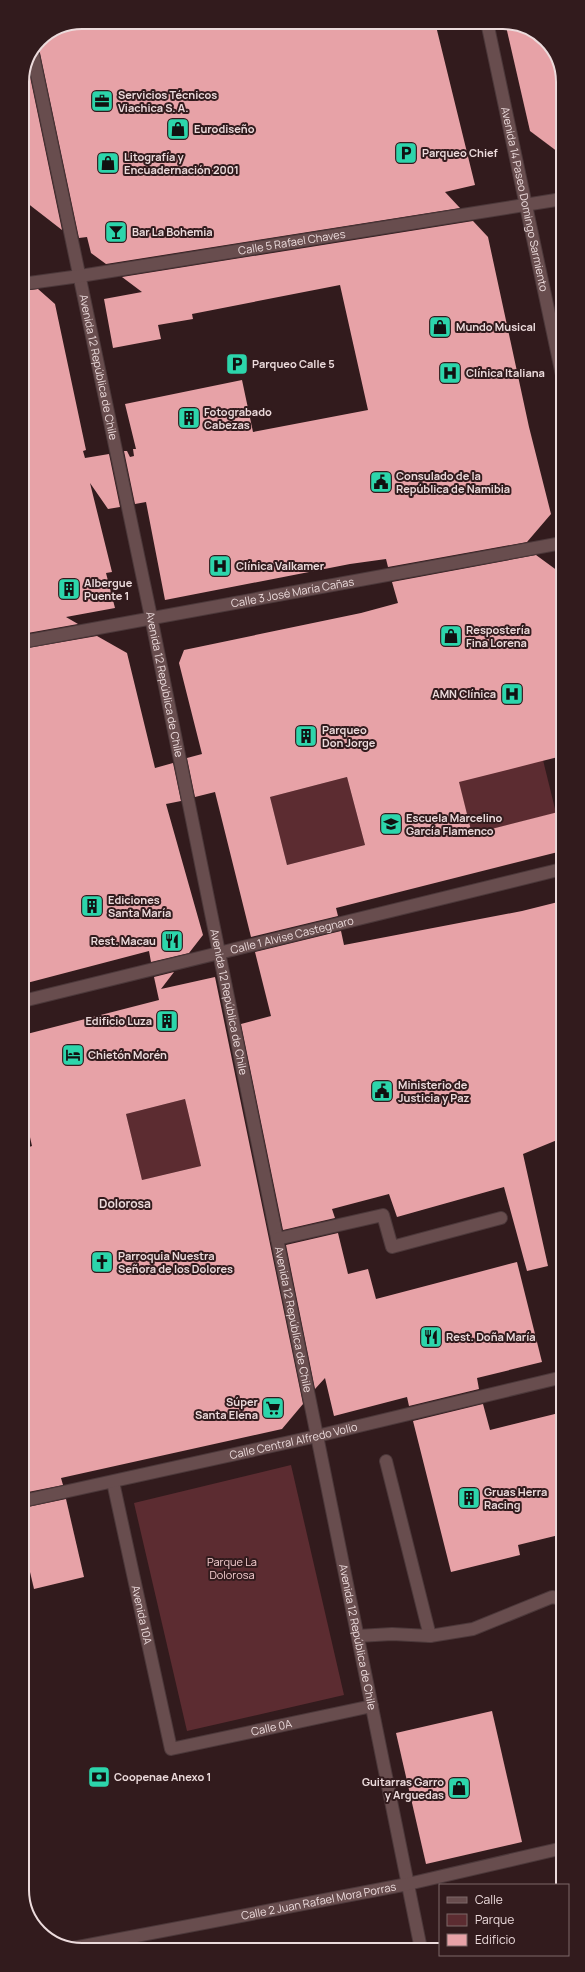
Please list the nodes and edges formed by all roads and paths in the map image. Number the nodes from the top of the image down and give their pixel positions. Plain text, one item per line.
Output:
1 (488, 29) edge
2 (34, 60) edge
3 (556, 199) edge
4 (525, 205) junction
5 (80, 276) junction
6 (29, 283) edge
7 (556, 347) edge
8 (556, 544) edge
9 (152, 617) junction
10 (29, 641) edge
11 (556, 871) edge
12 (218, 952) junction
13 (29, 999) edge
14 (501, 1218) dead end
15 (277, 1239) junction
16 (556, 1379) edge
17 (317, 1436) junction
18 (386, 1461) dead end
19 (113, 1482) junction
20 (29, 1500) edge
21 (556, 1598) edge
22 (358, 1636) junction
23 (430, 1636) junction
24 (372, 1706) junction
25 (171, 1749) joint
26 (556, 1850) edge
27 (408, 1884) junction
28 (99, 1943) edge
29 (420, 1943) edge

1 - 4 street, Avenida 14 Paseo Domingo Sarmiento
2 - 5 street, Avenida 12 República de Chile
3 - 4 street, Calle 5 Rafael Chaves
4 - 5 street, Calle 5 Rafael Chaves
4 - 7 street, Avenida 14 Paseo Domingo Sarmiento
5 - 6 street, Calle 5 Rafael Chaves
5 - 9 street, Avenida 12 República de Chile
8 - 9 street, Calle 3 José María Cañas
9 - 10 street, Calle 3 José María Cañas
9 - 12 street, Avenida 12 República de Chile
11 - 12 street, Calle 1 Alvise Castegnaro
12 - 13 street, Calle 1 Alvise Castegnaro
12 - 15 street, Avenida 12 República de Chile
14 - 15 street
15 - 17 street, Avenida 12 República de Chile
16 - 17 street, Calle Central Alfredo Volio
17 - 19 street, Calle Central Alfredo Volio
17 - 22 street, Avenida 12 República de Chile
18 - 23 street
19 - 20 street, Calle Central Alfredo Volio
19 - 25 street, Avenida 10A
21 - 23 street
22 - 23 street
22 - 24 street, Avenida 12 República de Chile
24 - 25 street, Calle 0A
24 - 27 street, Avenida 12 República de Chile
26 - 27 street, Calle 2 Juan Rafael Mora Porras
27 - 28 street, Calle 2 Juan Rafael Mora Porras
27 - 29 street, Avenida 12 República de Chile

